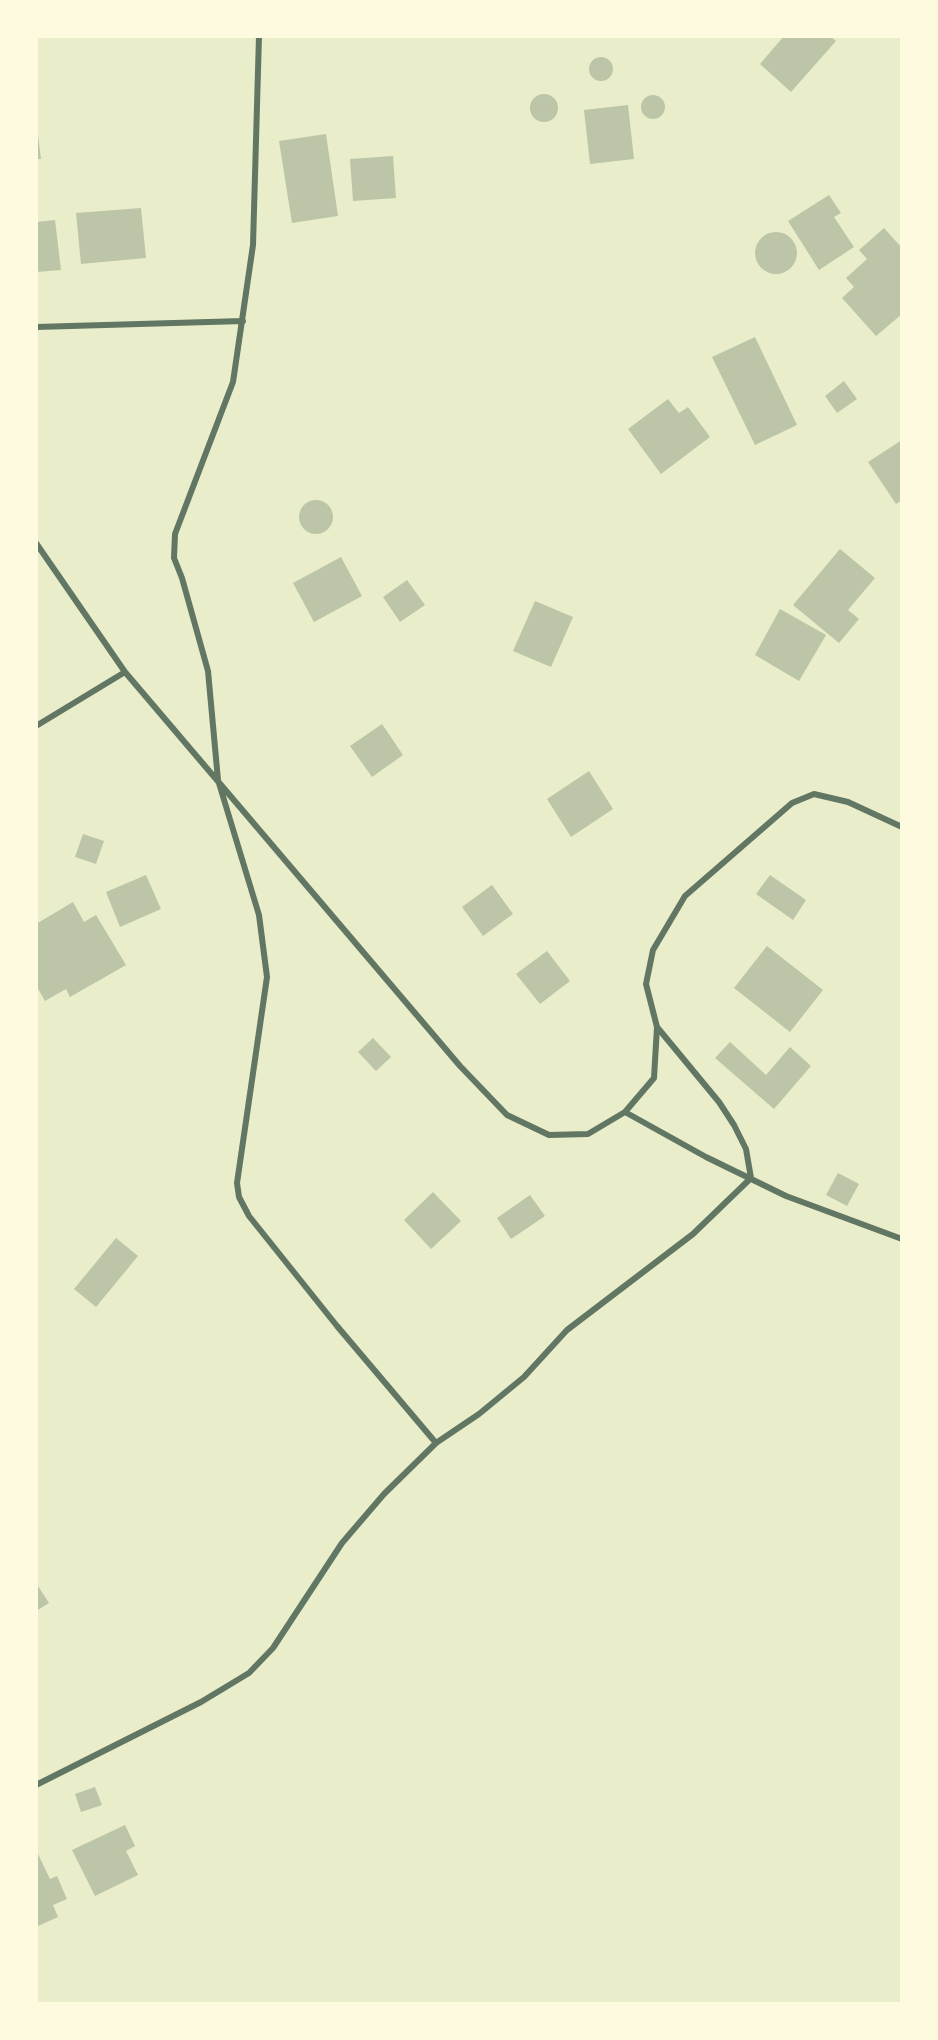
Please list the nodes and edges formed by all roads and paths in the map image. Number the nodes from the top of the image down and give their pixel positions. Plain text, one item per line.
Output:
1 (259, 36) edge
2 (243, 321) junction
3 (36, 327) edge
4 (36, 543) edge
5 (125, 672) junction
6 (36, 726) edge
7 (218, 780) junction
8 (902, 827) edge
9 (657, 1027) junction
10 (625, 1112) junction
11 (751, 1178) junction
12 (902, 1239) edge
13 (436, 1443) junction
14 (36, 1785) edge

1 - 2 street
2 - 3 street
2 - 7 street
4 - 5 street
5 - 6 street
5 - 7 street
7 - 10 street
7 - 13 street
8 - 9 street
9 - 10 street
9 - 11 street
10 - 11 street
11 - 12 street
11 - 13 street
13 - 14 street

